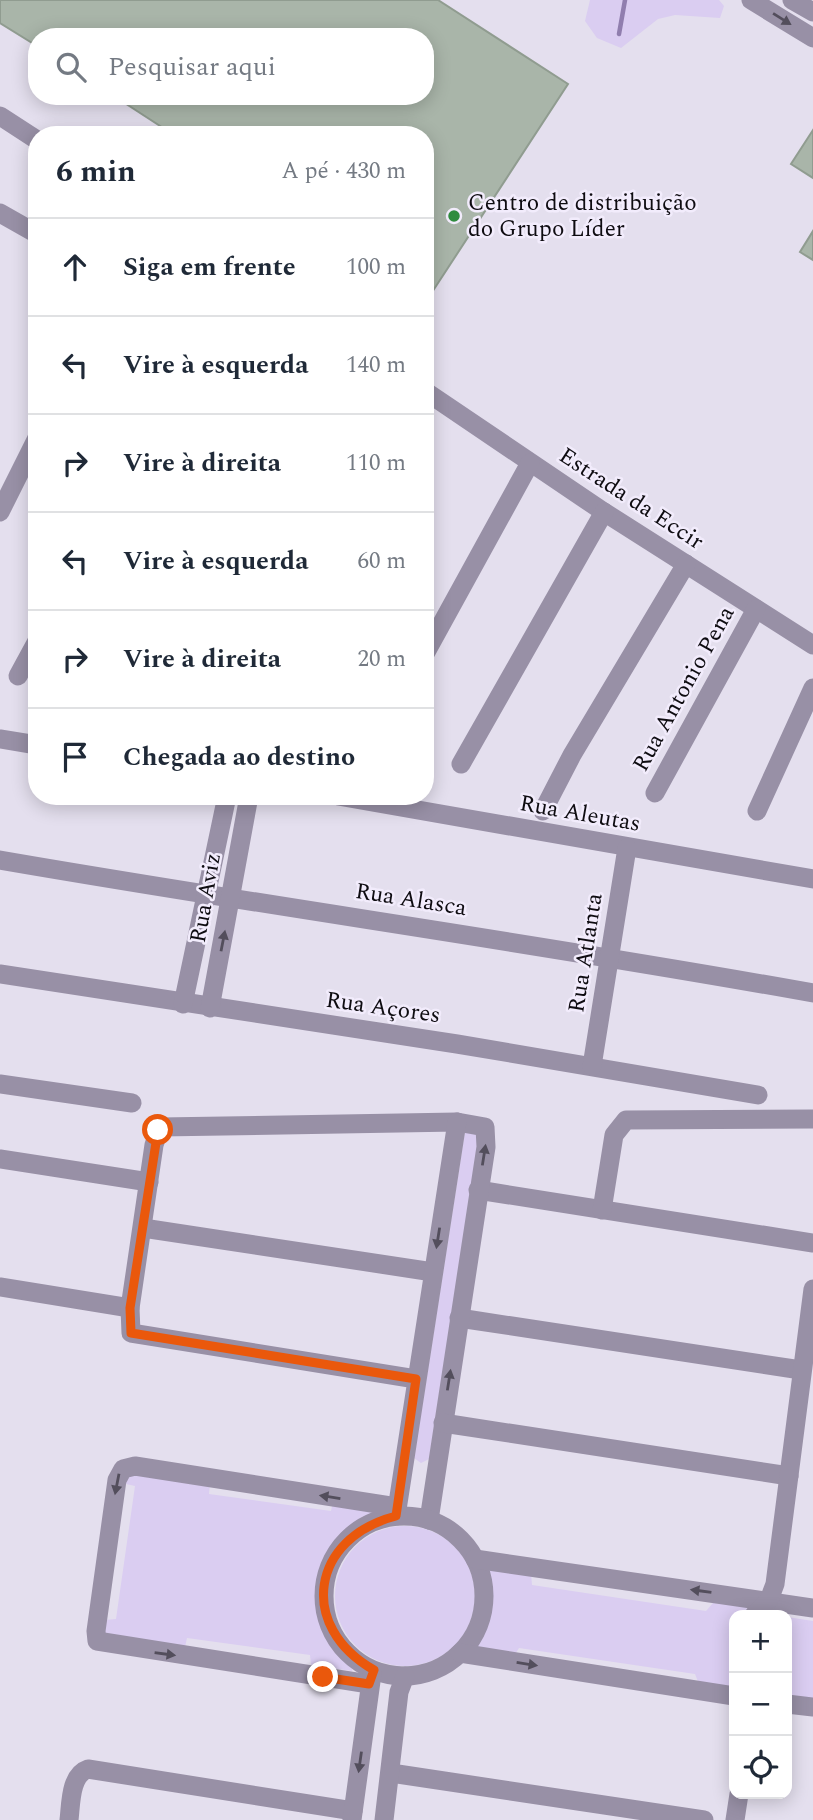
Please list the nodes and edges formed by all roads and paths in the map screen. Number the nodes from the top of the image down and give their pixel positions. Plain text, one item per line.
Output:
1 (751, 0) edge
2 (792, 0) edge
3 (813, 12) edge
4 (813, 38) edge
5 (0, 116) edge
6 (28, 134) edge
7 (0, 213) edge
8 (28, 229) edge
9 (434, 397) edge
10 (28, 456) edge
11 (530, 463) junction
12 (0, 512) edge
13 (604, 512) junction
14 (686, 564) junction
15 (756, 609) junction
16 (434, 638) edge
17 (813, 645) edge
18 (28, 658) edge
19 (18, 677) dead end
20 (813, 688) edge
21 (0, 739) edge
22 (28, 744) edge
23 (461, 764) dead end
24 (655, 793) dead end
25 (225, 805) edge
26 (247, 805) edge
27 (388, 805) edge
28 (543, 811) dead end
29 (757, 811) dead end
30 (627, 848) junction
31 (0, 860) edge
32 (813, 879) edge
33 (206, 895) junction
34 (230, 899) junction
35 (611, 956) junction
36 (0, 974) edge
37 (813, 993) edge
38 (183, 1004) junction
39 (210, 1008) junction
40 (592, 1066) junction
41 (0, 1084) edge
42 (758, 1095) dead end
43 (132, 1103) dead end
44 (813, 1118) edge
45 (457, 1122) junction
46 (0, 1159) edge
47 (149, 1182) junction
48 (478, 1190) junction
49 (602, 1210) junction
50 (143, 1228) junction
51 (813, 1243) edge
52 (433, 1272) junction
53 (0, 1287) edge
54 (813, 1289) edge
55 (130, 1308) junction
56 (459, 1318) junction
57 (801, 1370) junction
58 (416, 1379) junction
59 (443, 1423) junction
60 (405, 1465) junction
61 (434, 1471) junction
62 (789, 1476) junction
63 (397, 1512) junction
64 (429, 1520) junction
65 (475, 1559) junction
66 (769, 1601) junction
67 (813, 1608) edge
68 (759, 1610) edge
69 (460, 1653) junction
70 (405, 1676) junction
71 (372, 1677) junction
72 (729, 1695) edge
73 (792, 1705) edge
74 (813, 1707) edge
75 (366, 1713) junction
76 (397, 1720) junction
77 (391, 1773) junction
78 (738, 1799) edge
79 (352, 1815) edge
80 (69, 1820) edge
81 (384, 1820) edge
82 (704, 1820) edge
83 (734, 1820) edge

1 -> 4 street
2 - 3 street
5 - 6 street
7 - 8 street
9 - 11 street, Estrada da Eccir
10 - 12 street
11 - 13 street, Estrada da Eccir
11 - 16 street
13 - 14 street, Estrada da Eccir
13 - 23 street
14 - 15 street, Estrada da Eccir
14 - 28 street
15 - 17 street, Estrada da Eccir
15 - 24 street, Rua Antonio Pena
18 - 19 street
20 - 29 street
21 - 22 street
25 - 33 street, Rua Aviz
26 - 34 street, Rua Aviz
27 - 30 street, Rua Aleutas
30 - 32 street, Rua Aleutas
30 - 35 street, Rua Atlanta
31 - 33 street, Rua Alasca
33 - 34 street, Rua Alasca
33 - 38 street, Rua Aviz
34 - 35 street, Rua Alasca
39 -> 34 street, Rua Aviz
35 - 37 street, Rua Alasca
35 - 40 street, Rua Atlanta
36 - 38 street, Rua Açores
38 - 39 street, Rua Açores
39 - 40 street, Rua Açores
40 - 42 street, Rua Açores
41 - 43 street
44 - 49 street
45 - 47 street
48 -> 45 street
45 -> 52 street
46 - 47 street
47 - 50 street
48 - 49 street
48 - 56 street
49 - 51 street
50 - 52 street
50 - 55 street
52 - 58 street
53 - 55 street
54 - 57 street
55 - 58 street
56 - 57 street
59 -> 56 street
57 - 62 street
58 - 60 street
59 - 61 street
59 - 62 street
60 - 61 street
60 - 63 street
61 - 64 street
62 - 66 street
63 - 64 street
63 - 71 street
63 -> 71 street
64 - 65 street
66 -> 65 street
65 - 69 street
66 - 67 street
66 - 68 street
69 - 70 street
69 -> 72 street
70 - 71 street
70 - 76 street
71 - 75 street
73 - 74 street
75 - 76 street
75 -> 79 street
76 - 77 street
77 - 81 street
77 - 82 street
78 - 83 street
79 - 80 street

